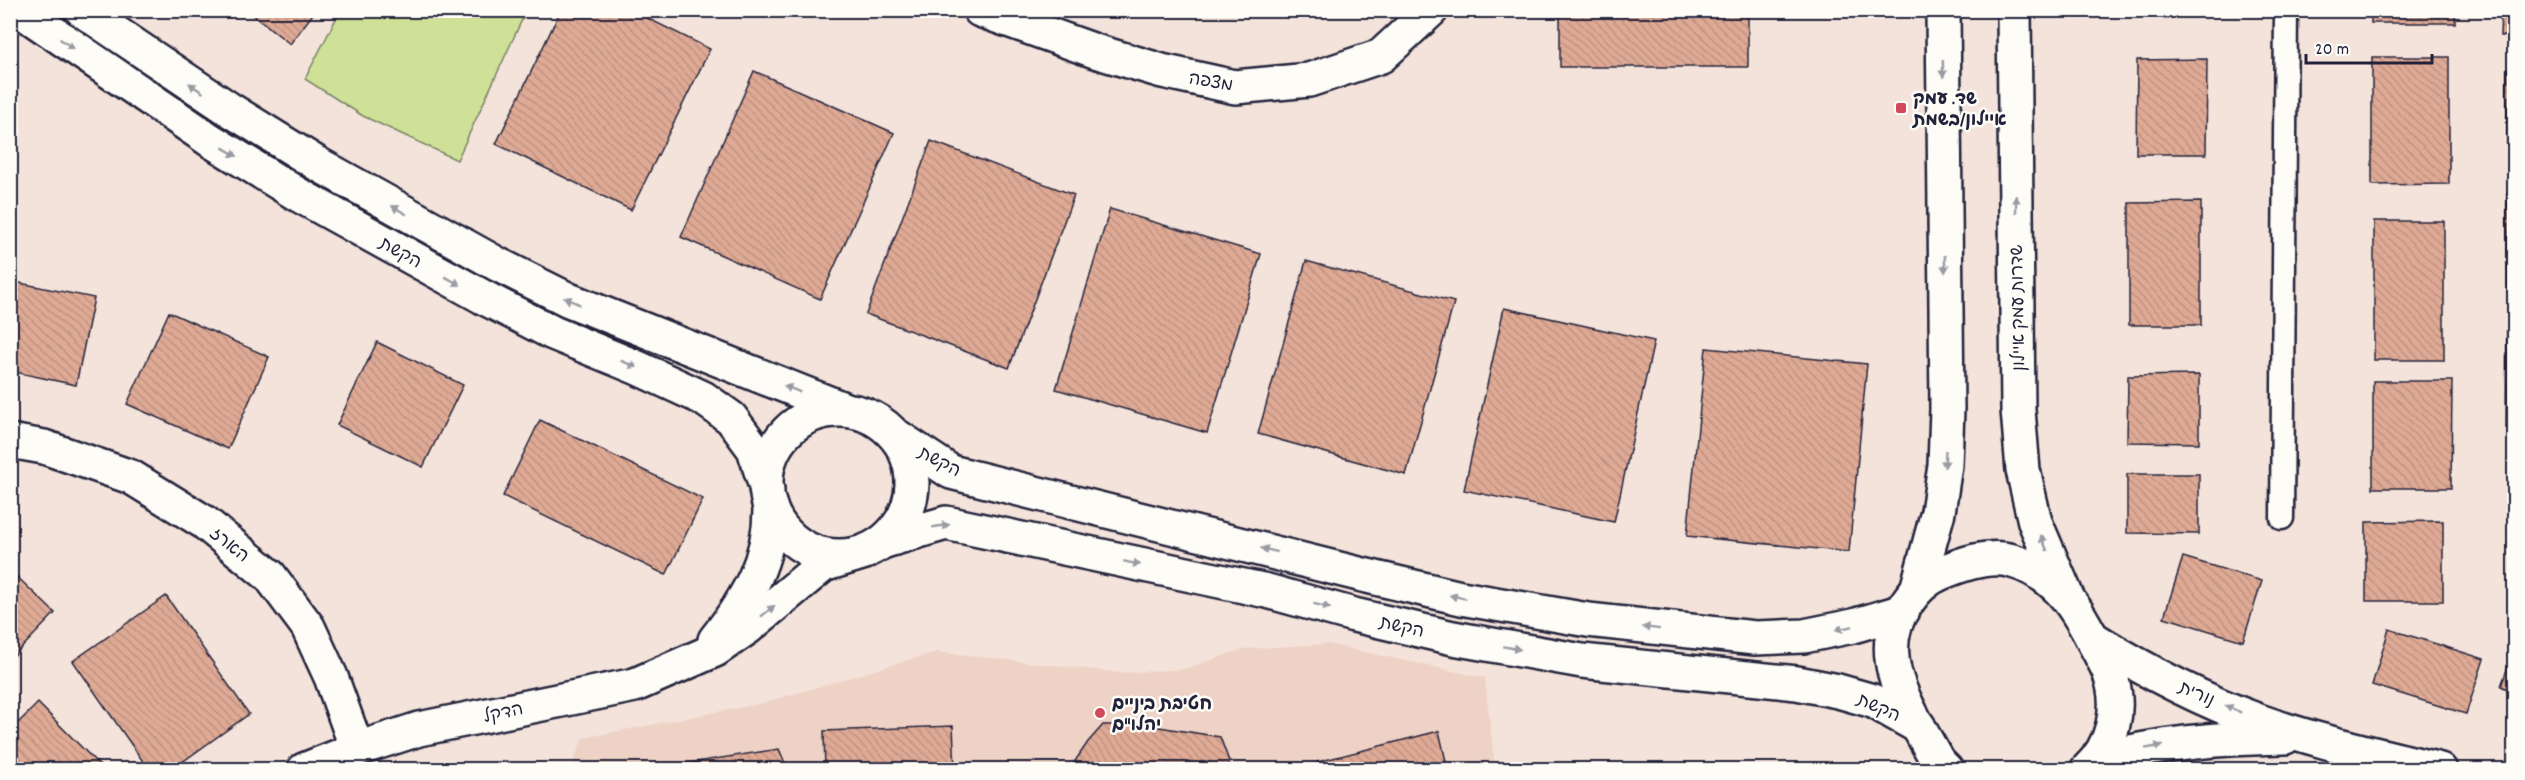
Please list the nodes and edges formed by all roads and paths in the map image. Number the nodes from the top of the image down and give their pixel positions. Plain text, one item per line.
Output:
1 (20, 10) edge
2 (82, 10) edge
3 (980, 10) edge
4 (1431, 10) edge
5 (1943, 10) edge
6 (2014, 10) edge
7 (2286, 10) edge
8 (1031, 19) edge
9 (846, 411) junction
10 (898, 438) junction
11 (10, 441) edge
12 (768, 498) junction
13 (2282, 518) dead end
14 (875, 547) junction
15 (2067, 597) junction
16 (1909, 599) junction
17 (2092, 638) junction
18 (703, 655) junction
19 (1919, 727) junction
20 (2308, 737) junction
21 (357, 748) junction
22 (2092, 765) edge
23 (1941, 767) edge
24 (304, 770) edge
25 (2440, 770) edge

1 -> 12 street, הקשת
9 -> 2 street, הקשת
3 - 8 street, מצפה
4 - 8 street, מצפה
5 -> 16 street
15 -> 6 street, שדרות עמק איילון
7 - 13 lane
9 - 10 street
9 - 12 street
10 - 14 street
16 -> 10 street, הקשת
11 - 21 street, הארז
12 - 14 street
12 - 18 street, הדקל
18 -> 14 street, הדקל
14 -> 19 street, הקשת
15 - 16 street, הקשת
15 - 17 street
16 - 19 street
20 -> 17 street, נורית
17 - 22 street
18 - 21 street, הדקל
19 - 23 street
22 -> 20 street, נורית
20 - 25 street, נורית
21 - 24 street, הדקל

